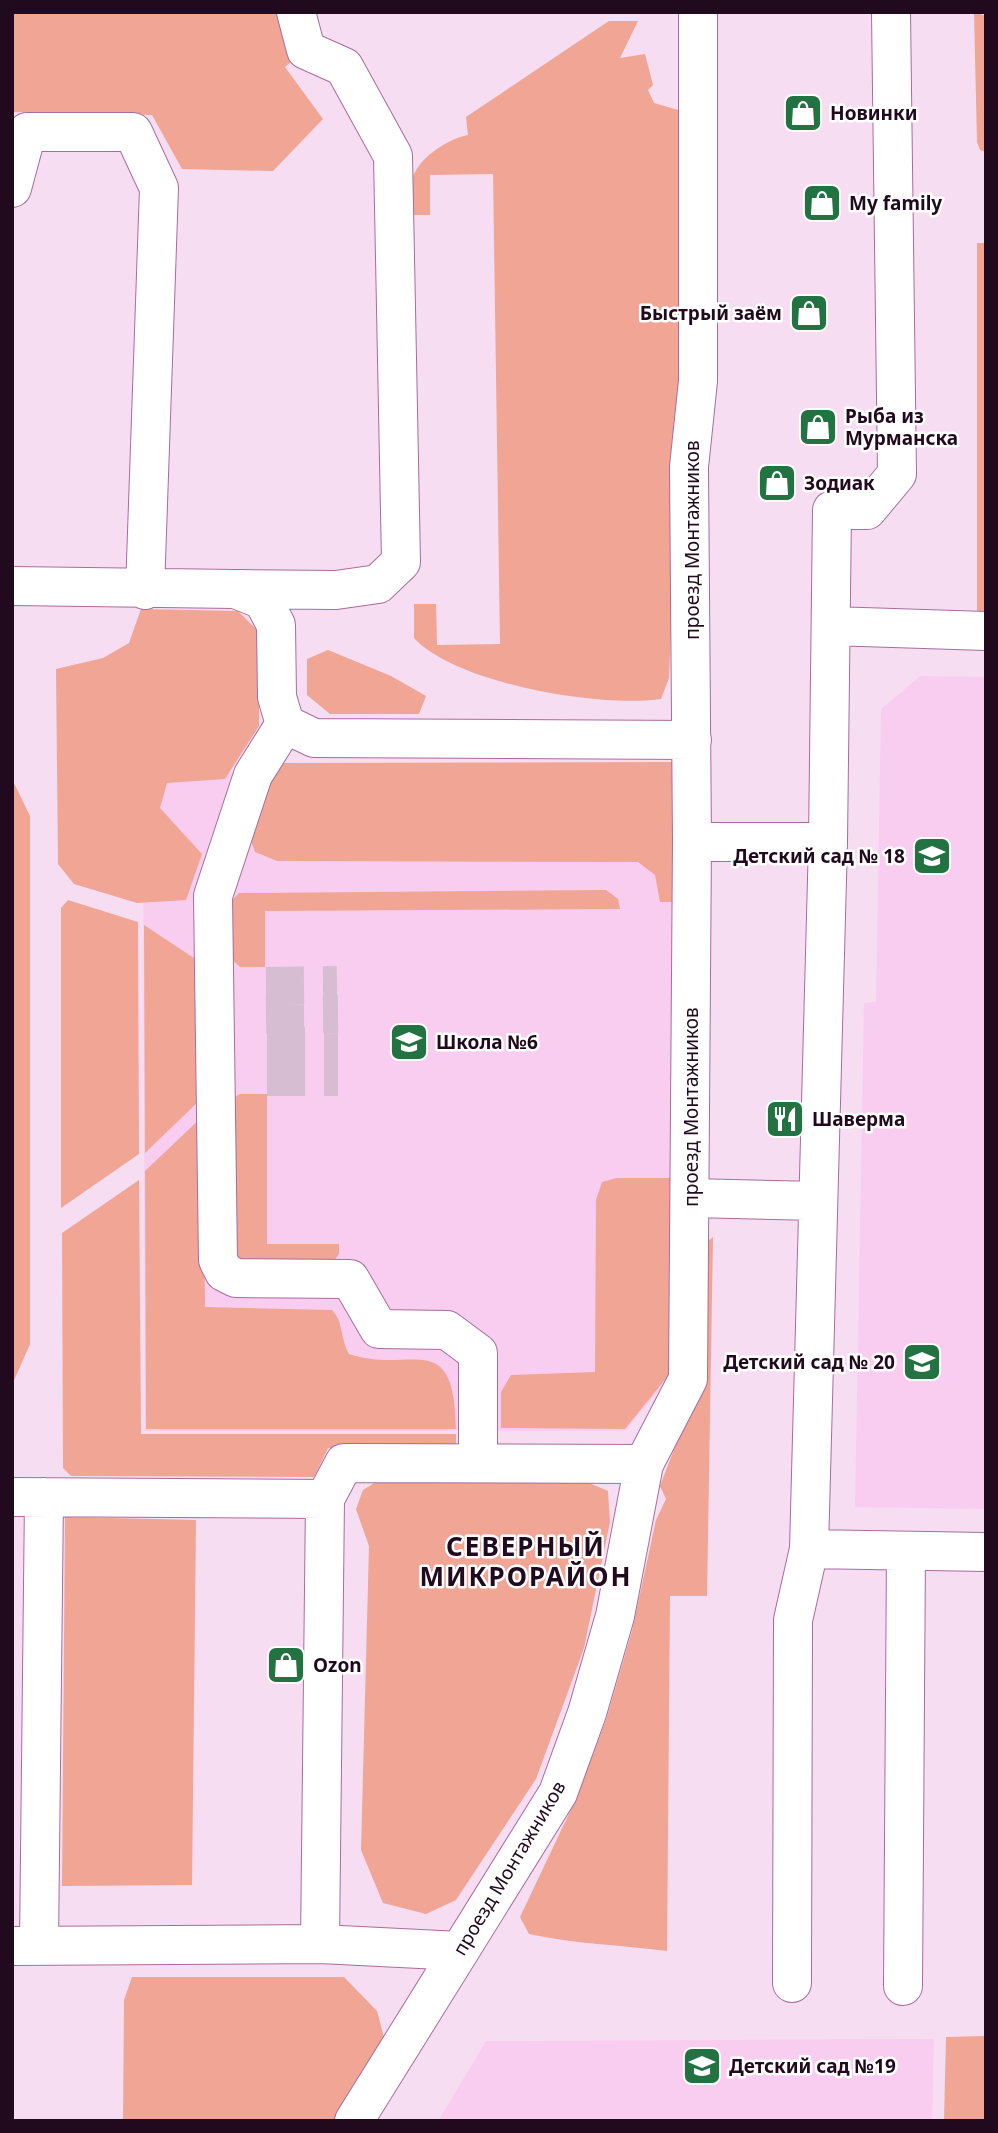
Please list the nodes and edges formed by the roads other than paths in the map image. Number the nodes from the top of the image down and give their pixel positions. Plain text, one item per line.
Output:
1 (296, 12) edge
2 (698, 12) edge
3 (891, 12) edge
4 (12, 188) edge
5 (12, 586) edge
6 (235, 589) junction
7 (145, 590) junction
8 (831, 626) junction
9 (986, 631) edge
10 (285, 724) junction
11 (692, 740) junction
12 (692, 842) junction
13 (828, 842) junction
14 (691, 1199) junction
15 (818, 1201) junction
16 (478, 1463) junction
17 (644, 1464) junction
18 (28, 1497) edge
19 (325, 1499) junction
20 (809, 1549) junction
21 (906, 1551) junction
22 (986, 1552) edge
23 (320, 1944) junction
24 (26, 1945) edge
25 (460, 1951) junction
26 (792, 1983) dead end
27 (903, 1986) dead end
28 (354, 2121) edge

1 - 6 street
2 - 11 street, проезд Монтажников
3 - 8 street
4 - 7 street
5 - 7 street
6 - 7 street
6 - 10 street
8 - 9 street
8 - 13 street
10 - 11 street
10 - 16 street
11 - 12 street, проезд Монтажников
12 - 13 street
12 - 14 street, проезд Монтажников
13 - 15 street
14 - 15 street
14 - 17 street, проезд Монтажников
15 - 20 street
16 - 17 street
16 - 19 street
17 - 25 street, проезд Монтажников
18 - 19 street
18 - 24 street
19 - 23 street
20 - 21 street
20 - 26 street
21 - 22 street
21 - 27 street
23 - 24 street
23 - 25 street
25 - 28 street, проезд Монтажников

